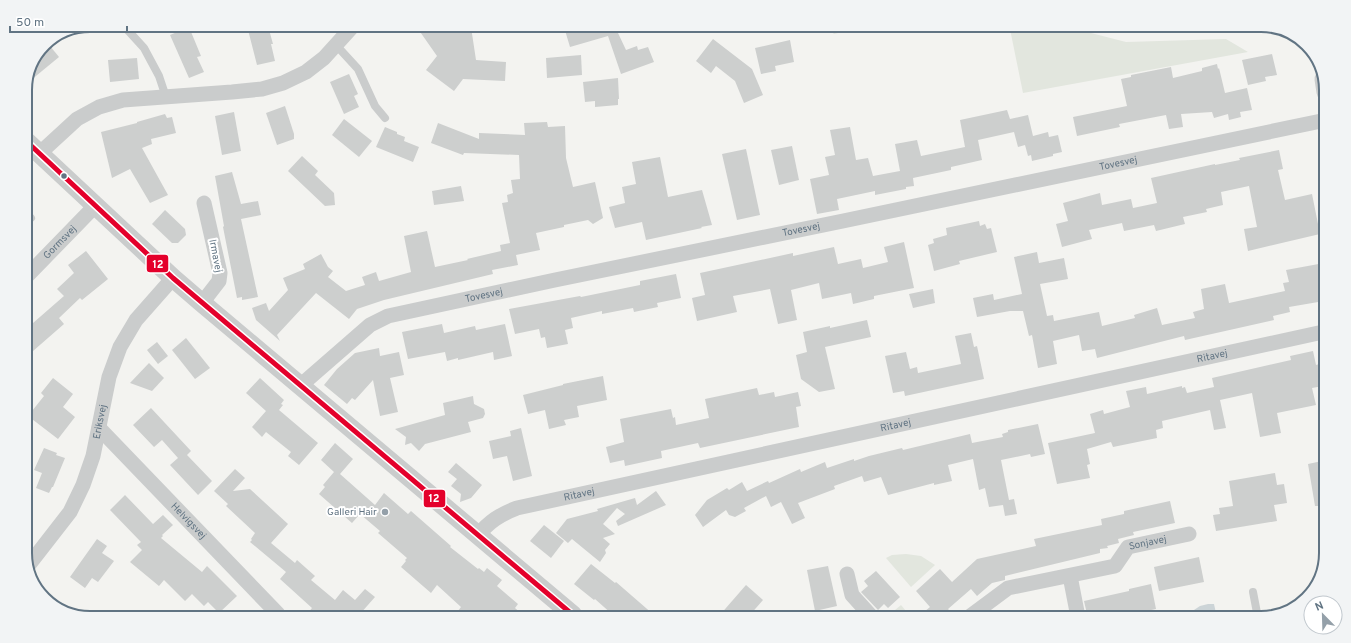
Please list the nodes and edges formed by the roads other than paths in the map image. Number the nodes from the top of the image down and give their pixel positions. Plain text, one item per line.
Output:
1 (129, 32) edge
2 (348, 32) edge
3 (336, 45) junction
4 (166, 97) junction
5 (385, 118) dead end
6 (1319, 121) edge
7 (32, 146) edge
8 (40, 153) junction
9 (204, 203) dead end
10 (95, 206) junction
11 (32, 271) edge
12 (173, 278) junction
13 (202, 303) junction
14 (1319, 333) edge
15 (300, 386) junction
16 (99, 428) junction
17 (1189, 534) dead end
18 (477, 536) junction
19 (33, 560) edge
20 (847, 574) dead end
21 (1070, 576) junction
22 (1253, 592) dead end
23 (275, 611) edge
24 (568, 611) edge
25 (866, 611) edge
26 (977, 611) edge
27 (1077, 611) edge
28 (1257, 611) edge

1 - 4 lane
2 - 3 street
3 - 4 street
3 - 5 lane
4 - 8 street
6 - 15 street, Tovesvej
7 - 8 street
8 - 10 street
9 - 13 street, Irmavej
10 - 11 street, Gormsvej
10 - 12 street
12 - 13 street
12 - 16 street, Eriksvej
13 - 15 street
14 - 18 street, Ritavej
15 - 18 street
16 - 19 street, Eriksvej
16 - 23 street, Helvigsvej
17 - 21 street, Sonjavej
18 - 24 street
20 - 25 street
21 - 26 street, Sonjavej
21 - 27 street
22 - 28 lane

